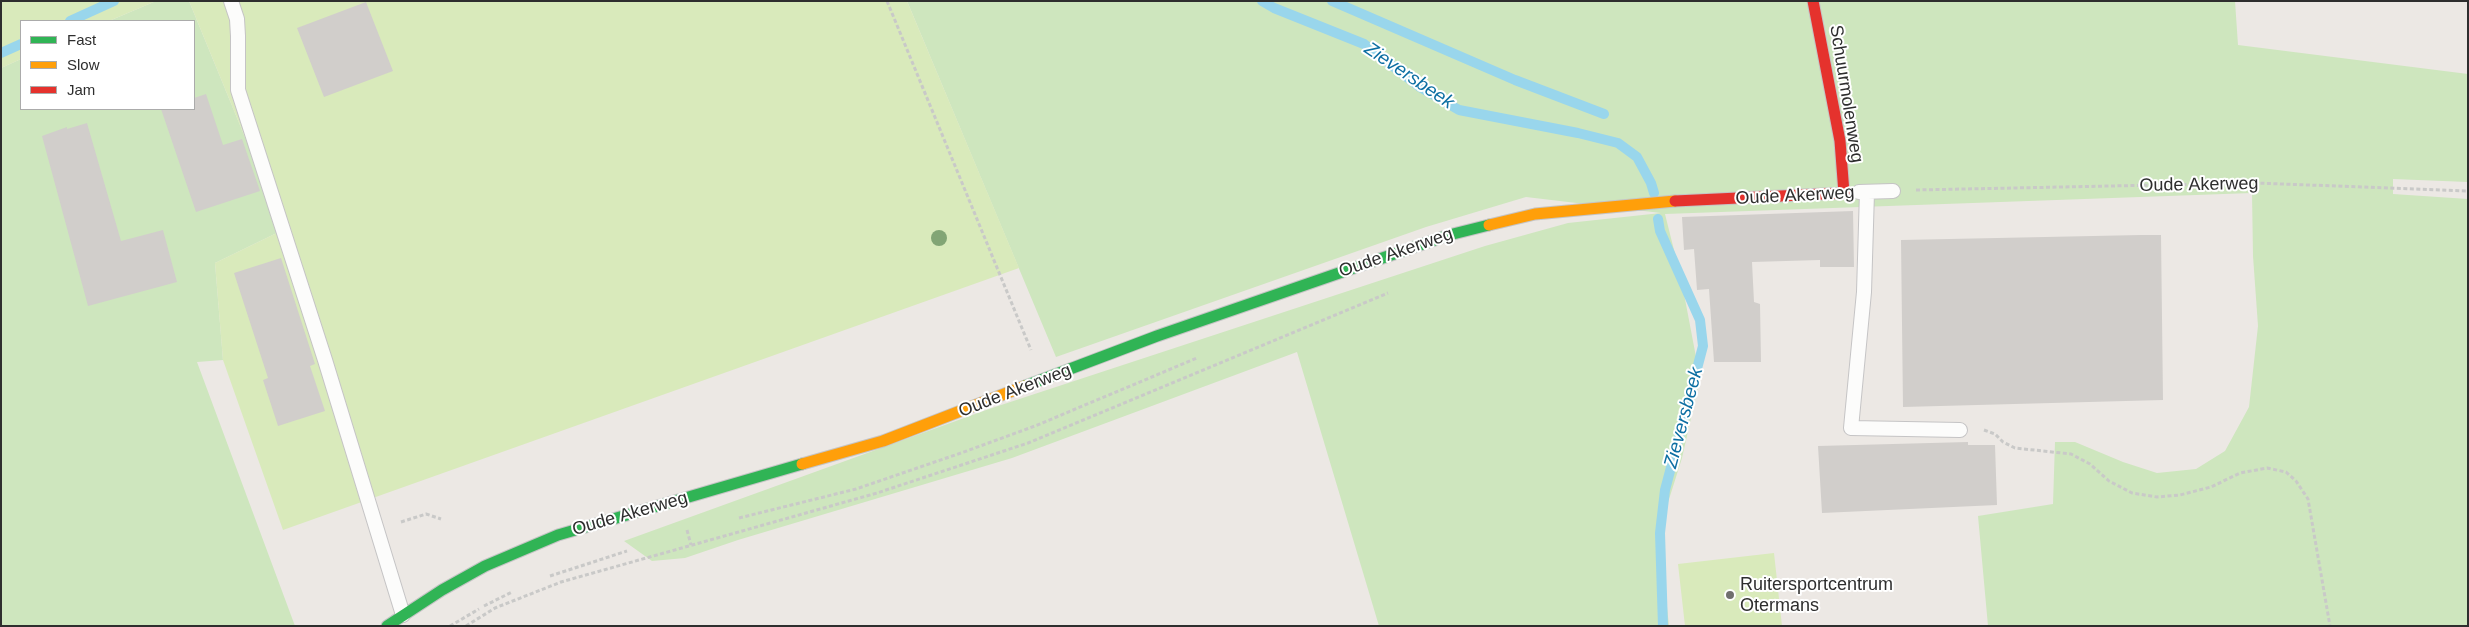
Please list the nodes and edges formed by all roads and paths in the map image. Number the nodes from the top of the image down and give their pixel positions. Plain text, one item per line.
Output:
1 (231, 1) edge
2 (887, 1) edge
3 (1813, 1) edge
4 (1893, 191) joint
5 (2468, 191) edge
6 (1867, 192) junction
7 (1844, 193) junction
8 (1391, 292) dead end
9 (1043, 380) junction
10 (1960, 430) joint
11 (441, 519) dead end
12 (377, 530) junction
13 (403, 615) junction
14 (387, 626) edge
15 (466, 626) edge
16 (2330, 626) edge

1 - 12 lane
2 - 9 path
3 - 7 street, Schuurmolenweg
4 - 5 path, Oude Akerweg
4 - 6 lane, Oude Akerweg
6 - 7 lane, Oude Akerweg
6 - 10 lane
7 - 9 street, Oude Akerweg
8 - 15 path
9 - 13 street, Oude Akerweg
10 - 16 path
11 - 12 path
12 - 13 lane
13 - 14 street, Oude Akerweg

